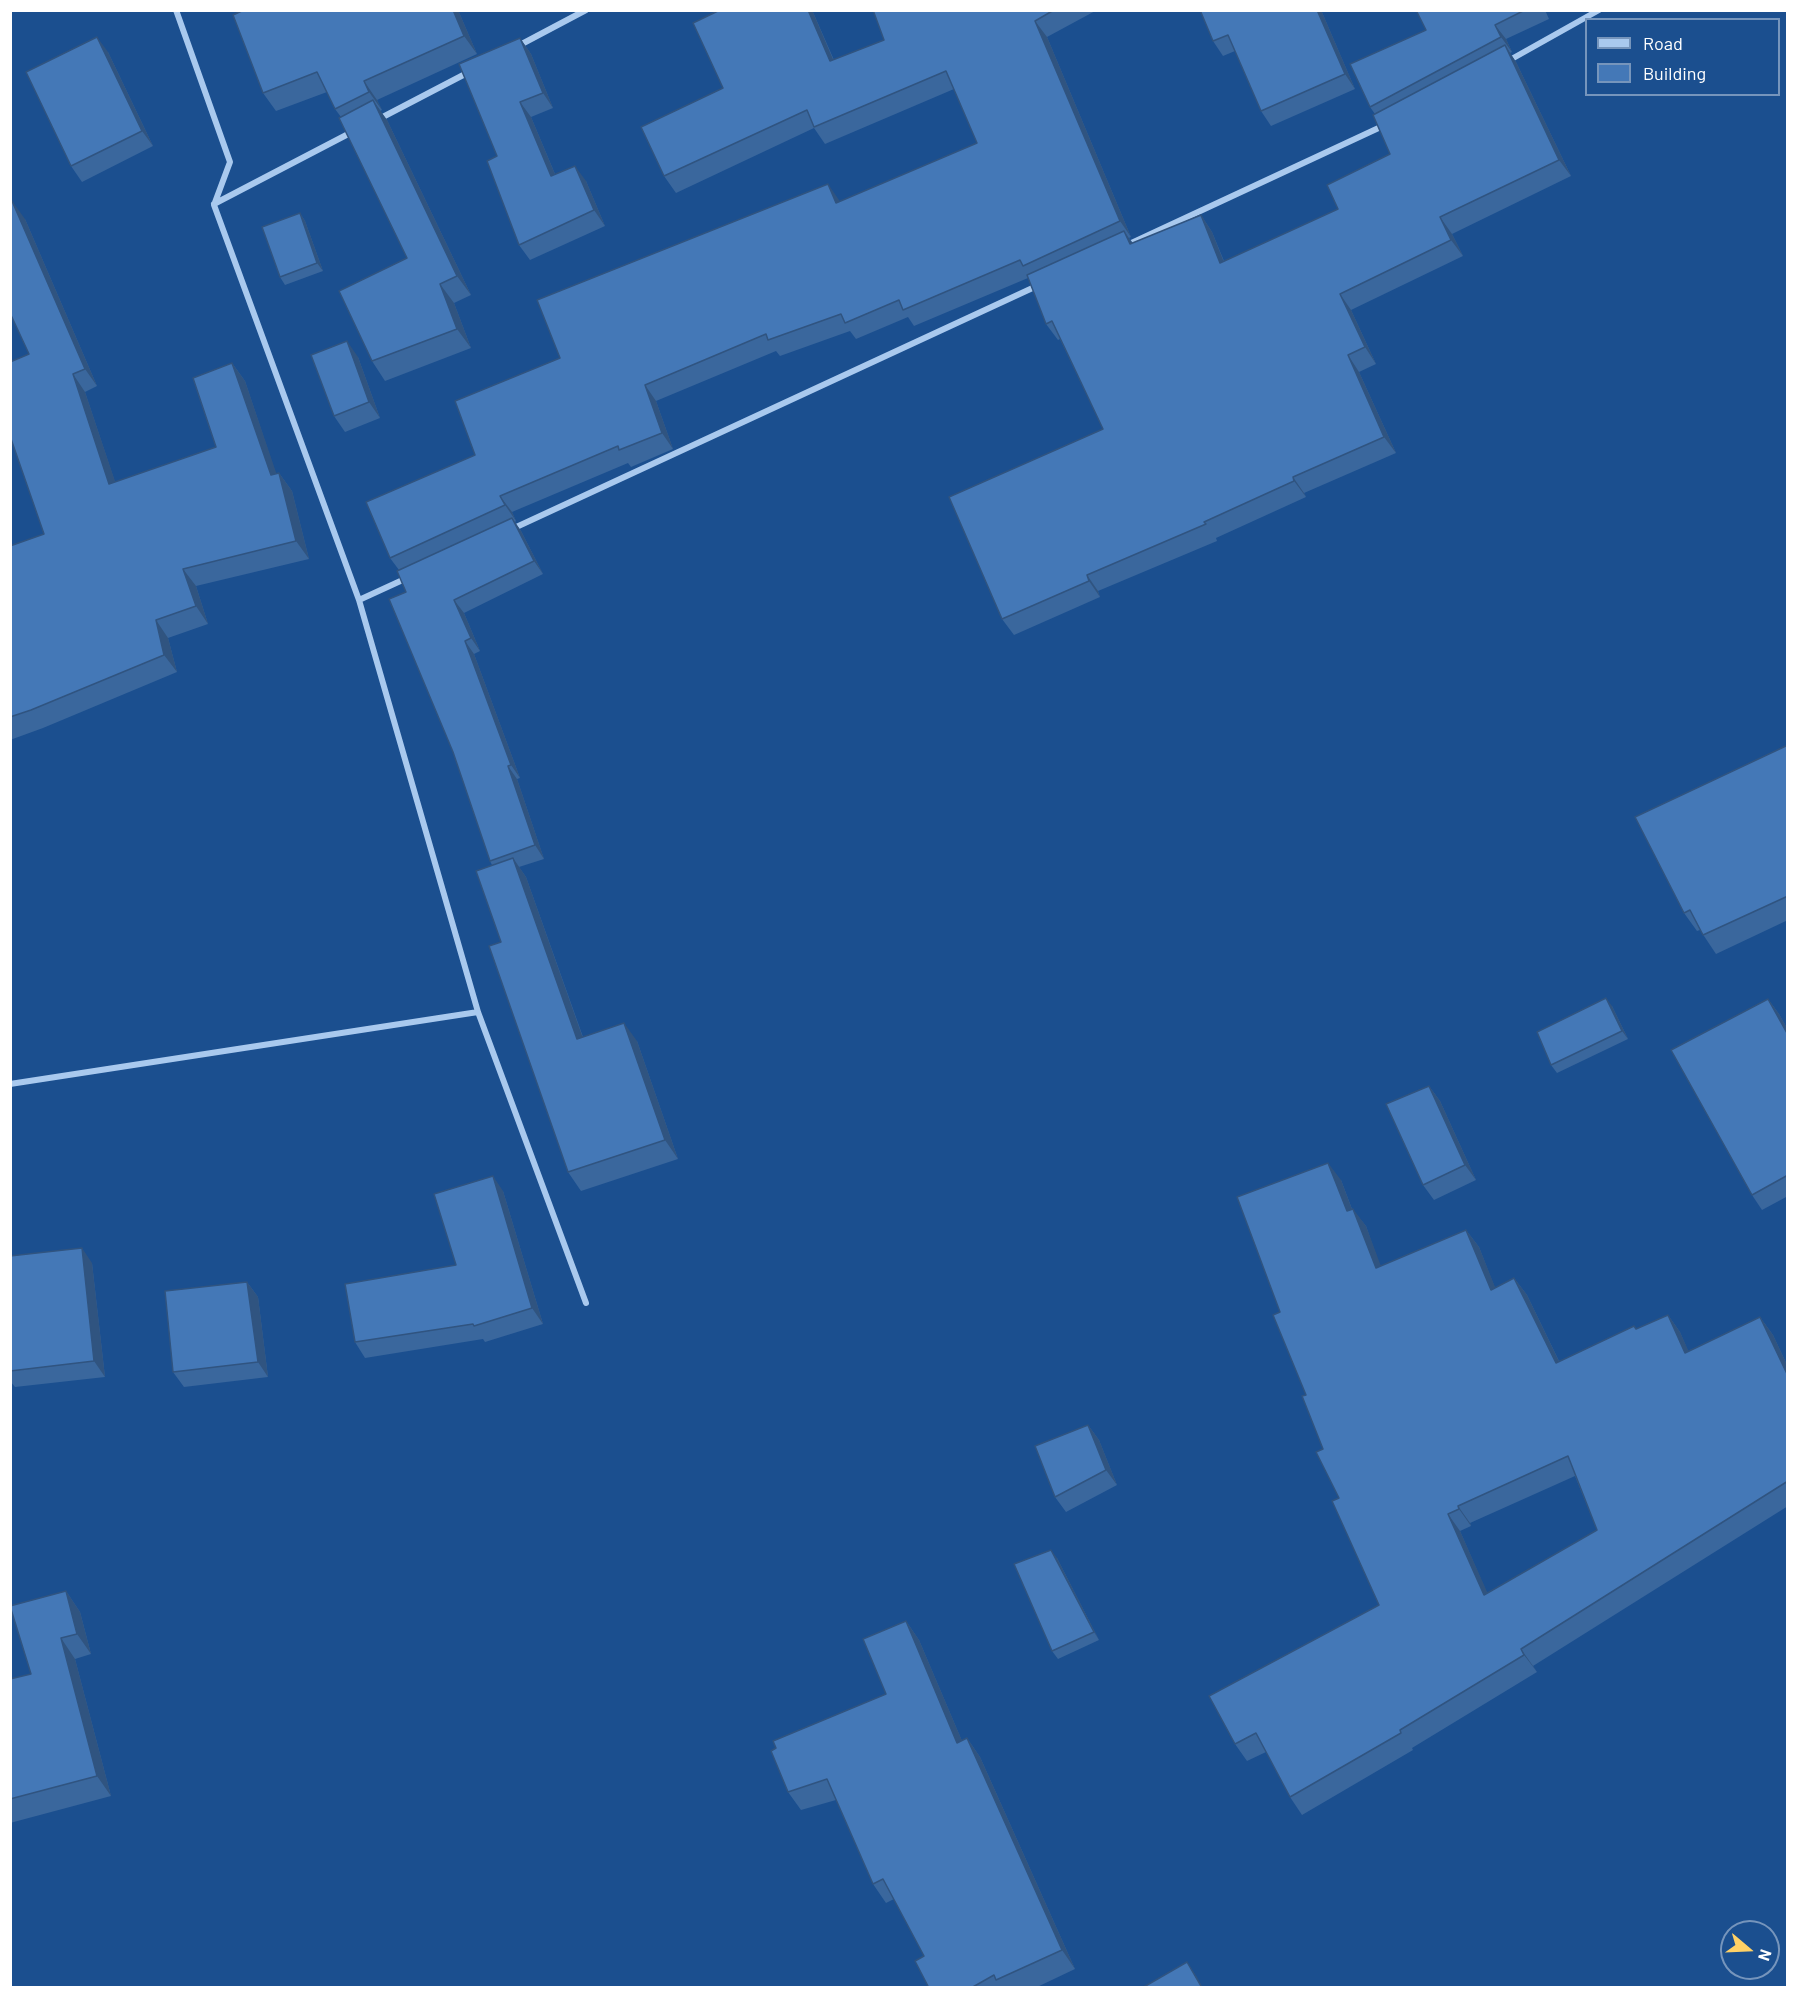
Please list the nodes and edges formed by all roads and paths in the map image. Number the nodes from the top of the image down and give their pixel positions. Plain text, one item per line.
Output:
1 (176, 10) edge
2 (586, 10) edge
3 (1599, 10) edge
4 (511, 49) edge
5 (479, 66) edge
6 (1499, 66) edge
7 (373, 122) edge
8 (1388, 124) edge
9 (363, 127) edge
10 (214, 205) junction
11 (1118, 249) edge
12 (1042, 284) edge
13 (500, 535) edge
14 (413, 575) edge
15 (359, 600) junction
16 (478, 1012) junction
17 (10, 1084) edge
18 (586, 1303) dead end

1 - 10 street
2 - 4 street
3 - 6 street
5 - 7 street
8 - 11 street
9 - 10 street
10 - 15 street
12 - 13 street
14 - 15 street
15 - 16 street
16 - 17 street
16 - 18 street

